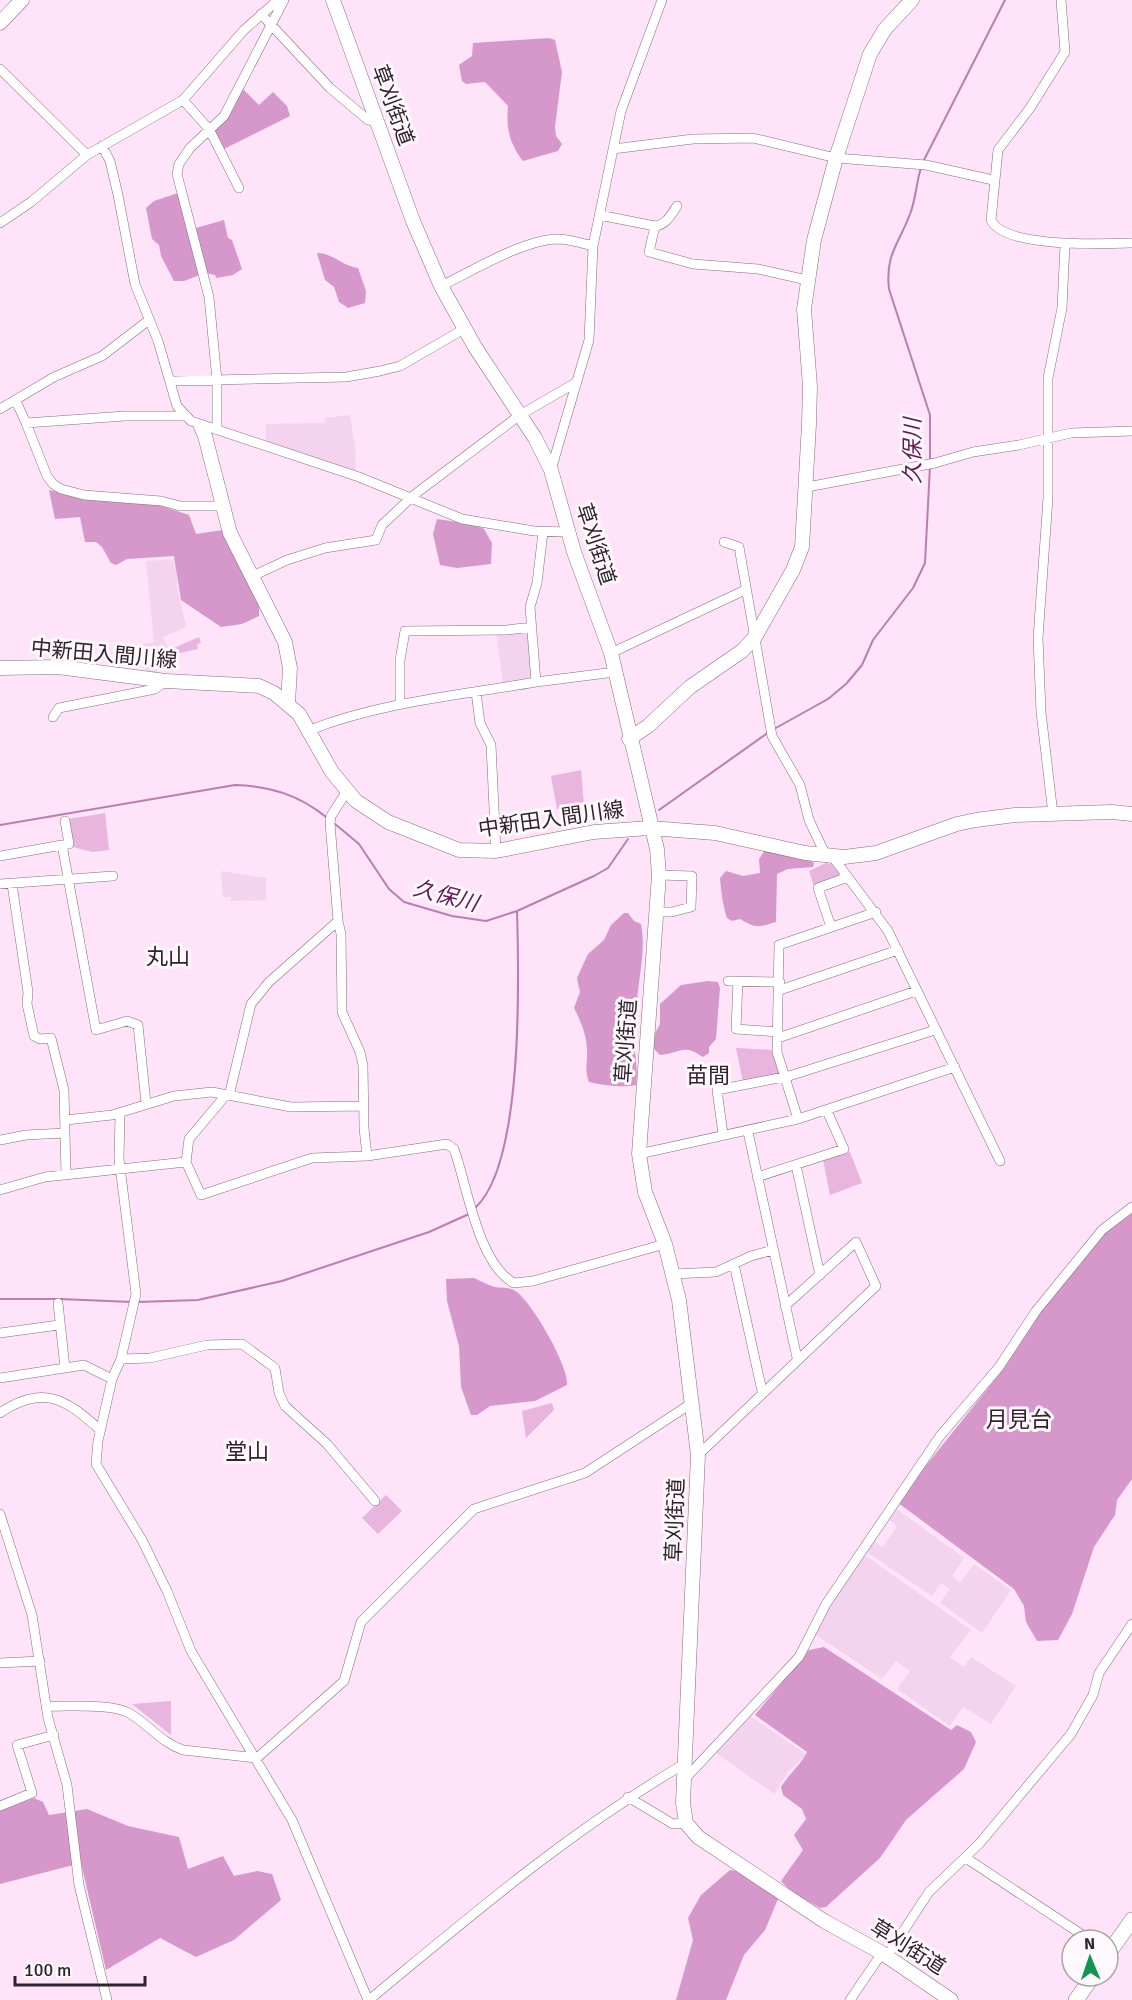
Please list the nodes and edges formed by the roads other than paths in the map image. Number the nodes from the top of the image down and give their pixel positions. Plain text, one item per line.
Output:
1 (22, 0) edge
2 (278, 0) edge
3 (285, 0) edge
4 (333, 0) edge
5 (662, 0) edge
6 (912, 0) edge
7 (1061, 0) edge
8 (261, 14) junction
9 (0, 23) edge
10 (269, 26) junction
11 (0, 69) edge
12 (183, 100) junction
13 (376, 121) junction
14 (209, 129) junction
15 (102, 146) junction
16 (613, 149) junction
17 (87, 155) junction
18 (836, 158) junction
19 (993, 180) junction
20 (239, 188) dead end
21 (677, 206) dead end
22 (599, 215) junction
23 (0, 223) edge
24 (655, 226) junction
25 (1132, 243) edge
26 (1065, 244) junction
27 (593, 246) junction
28 (807, 280) junction
29 (441, 286) junction
30 (149, 320) junction
31 (464, 329) junction
32 (171, 381) junction
33 (217, 381) junction
34 (577, 382) junction
35 (16, 401) junction
36 (0, 409) edge
37 (520, 415) junction
38 (186, 416) junction
39 (26, 423) junction
40 (201, 427) junction
41 (217, 430) junction
42 (1132, 431) edge
43 (1048, 438) junction
44 (550, 470) junction
45 (807, 487) junction
46 (410, 498) junction
47 (223, 506) junction
48 (543, 532) junction
49 (568, 532) junction
50 (724, 542) dead end
51 (251, 577) junction
52 (746, 590) junction
53 (532, 627) junction
54 (754, 637) junction
55 (610, 653) junction
56 (0, 668) edge
57 (615, 672) junction
58 (166, 681) junction
59 (536, 682) junction
60 (476, 692) junction
61 (288, 703) junction
62 (400, 705) junction
63 (53, 717) dead end
64 (310, 730) junction
65 (629, 739) junction
66 (347, 791) junction
67 (1053, 814) junction
68 (1132, 814) edge
69 (65, 821) dead end
70 (650, 828) junction
71 (62, 845) junction
72 (496, 851) junction
73 (0, 856) edge
74 (829, 856) junction
75 (659, 875) junction
76 (113, 876) dead end
77 (848, 877) junction
78 (69, 880) junction
79 (0, 884) edge
80 (12, 884) junction
81 (656, 912) junction
82 (876, 912) junction
83 (338, 921) junction
84 (831, 927) junction
85 (898, 950) junction
86 (728, 981) dead end
87 (738, 981) junction
88 (780, 986) junction
89 (916, 991) junction
90 (935, 1030) junction
91 (778, 1035) junction
92 (955, 1067) junction
93 (784, 1077) junction
94 (227, 1095) junction
95 (146, 1103) junction
96 (363, 1106) junction
97 (828, 1111) junction
98 (120, 1114) junction
99 (798, 1119) junction
100 (66, 1120) junction
101 (748, 1132) junction
102 (65, 1133) junction
103 (723, 1134) junction
104 (0, 1140) edge
105 (639, 1154) junction
106 (367, 1156) junction
107 (1000, 1161) dead end
108 (186, 1162) junction
109 (796, 1165) junction
110 (120, 1167) junction
111 (66, 1175) junction
112 (757, 1177) junction
113 (0, 1191) edge
114 (1132, 1207) edge
115 (665, 1244) junction
116 (773, 1250) junction
117 (735, 1264) junction
118 (674, 1274) junction
119 (820, 1275) junction
120 (58, 1304) dead end
121 (785, 1306) junction
122 (59, 1325) junction
123 (0, 1333) edge
124 (797, 1358) junction
125 (121, 1359) junction
126 (65, 1368) junction
127 (0, 1375) edge
128 (112, 1379) junction
129 (762, 1391) junction
130 (692, 1403) junction
131 (0, 1413) edge
132 (100, 1430) junction
133 (698, 1455) junction
134 (375, 1501) dead end
135 (0, 1514) edge
136 (1132, 1624) edge
137 (40, 1661) junction
138 (0, 1663) edge
139 (46, 1706) junction
140 (54, 1735) junction
141 (257, 1758) junction
142 (684, 1764) junction
143 (684, 1779) junction
144 (627, 1797) junction
145 (0, 1806) edge
146 (686, 1823) junction
147 (966, 1858) junction
148 (1132, 1920) edge
149 (1072, 1928) edge
150 (1120, 1936) edge
151 (884, 1954) junction
152 (107, 2000) edge
153 (368, 2000) edge
154 (850, 2000) edge
155 (951, 2000) edge

1 - 9 street
2 - 8 street
3 - 10 street
4 - 13 street, 草刈街道
5 - 16 street
6 - 18 street
7 - 19 street
8 - 10 street
8 - 12 street
10 - 13 street
10 - 14 street
11 - 17 street
12 - 14 street
12 - 15 street
13 - 29 street, 草刈街道
14 - 20 street
14 - 33 street
15 - 17 street
15 - 30 street
16 - 18 street
16 - 22 street
17 - 23 street
18 - 19 street
18 - 28 street
19 - 26 street
21 - 24 street
22 - 24 street
22 - 27 street
24 - 28 street
25 - 26 street
26 - 43 street
27 - 29 street
27 - 34 street
28 - 45 street
29 - 31 street, 草刈街道
30 - 32 street
30 - 35 street
31 - 33 street
31 - 37 street, 草刈街道
32 - 33 street
32 - 38 street
33 - 41 street
34 - 37 street
34 - 44 street
35 - 36 street
35 - 39 street
37 - 44 street, 草刈街道
37 - 46 street
38 - 39 street
38 - 40 street
39 - 47 street
40 - 41 street
40 - 47 street
41 - 46 street
42 - 43 street
43 - 45 street
43 - 67 street
44 - 49 street, 草刈街道
45 - 54 street
46 - 48 street
46 - 51 street
47 - 51 street
48 - 49 street
48 - 53 street
49 - 55 street, 草刈街道
50 - 52 street
51 - 61 street
52 - 54 street
52 - 55 street
53 - 59 street
53 - 62 street
54 - 65 street
54 - 74 street
55 - 57 street, 草刈街道
56 - 58 street, 中新田入間川線
57 - 59 street
57 - 65 street, 草刈街道
58 - 61 street, 中新田入間川線
58 - 63 street
59 - 60 street
60 - 62 street
60 - 72 street
61 - 64 street, 中新田入間川線
62 - 64 street
64 - 66 street, 中新田入間川線
65 - 70 street, 草刈街道
66 - 72 street, 中新田入間川線
66 - 83 street
67 - 68 street, 中新田入間川線
67 - 74 street, 中新田入間川線
69 - 71 street
70 - 72 street, 中新田入間川線
70 - 74 street, 中新田入間川線
70 - 75 street, 草刈街道
71 - 73 street
71 - 78 street
74 - 77 street
75 - 81 street, 草刈街道
75 - 81 street
76 - 78 street
77 - 82 street
77 - 84 street
78 - 80 street
78 - 95 street
79 - 80 street
80 - 100 street
81 - 105 street, 草刈街道
82 - 84 street
82 - 85 street
83 - 94 street
83 - 96 street
84 - 88 street
85 - 88 street
85 - 89 street
86 - 87 street
87 - 88 street
87 - 91 street
88 - 91 street
89 - 90 street
89 - 91 street
90 - 92 street
90 - 93 street
91 - 93 street
92 - 97 street
92 - 107 street
93 - 99 street
93 - 103 street
94 - 95 street
94 - 96 street
94 - 108 street
95 - 98 street
96 - 106 street
97 - 99 street
97 - 109 street
98 - 100 street
98 - 110 street
99 - 101 street
100 - 102 street
101 - 103 street
101 - 112 street
102 - 104 street
102 - 111 street
103 - 105 street
105 - 115 street, 草刈街道
106 - 108 street
106 - 115 street
108 - 110 street
109 - 112 street
109 - 119 street
110 - 111 street
110 - 125 street
111 - 113 street
112 - 116 street
114 - 143 street
115 - 118 street, 草刈街道
116 - 117 street
116 - 121 street
117 - 118 street
117 - 129 street
118 - 130 street, 草刈街道
119 - 121 street
119 - 124 street
120 - 122 street
121 - 124 street
122 - 123 street
122 - 126 street
124 - 129 street
125 - 128 street
125 - 134 street
126 - 127 street
126 - 128 street
128 - 132 street
129 - 133 street
130 - 133 street, 草刈街道
130 - 141 street
131 - 132 street
132 - 141 street
133 - 142 street, 草刈街道
135 - 137 street
136 - 147 street
137 - 138 street
137 - 139 street
139 - 140 street
139 - 141 street
140 - 145 street
140 - 152 street
141 - 153 street
142 - 143 street, 草刈街道
142 - 144 street
143 - 146 street, 草刈街道
144 - 146 street
144 - 153 street
146 - 151 street, 草刈街道
147 - 149 street
147 - 151 street
148 - 150 main road
151 - 154 street
151 - 155 street, 草刈街道

